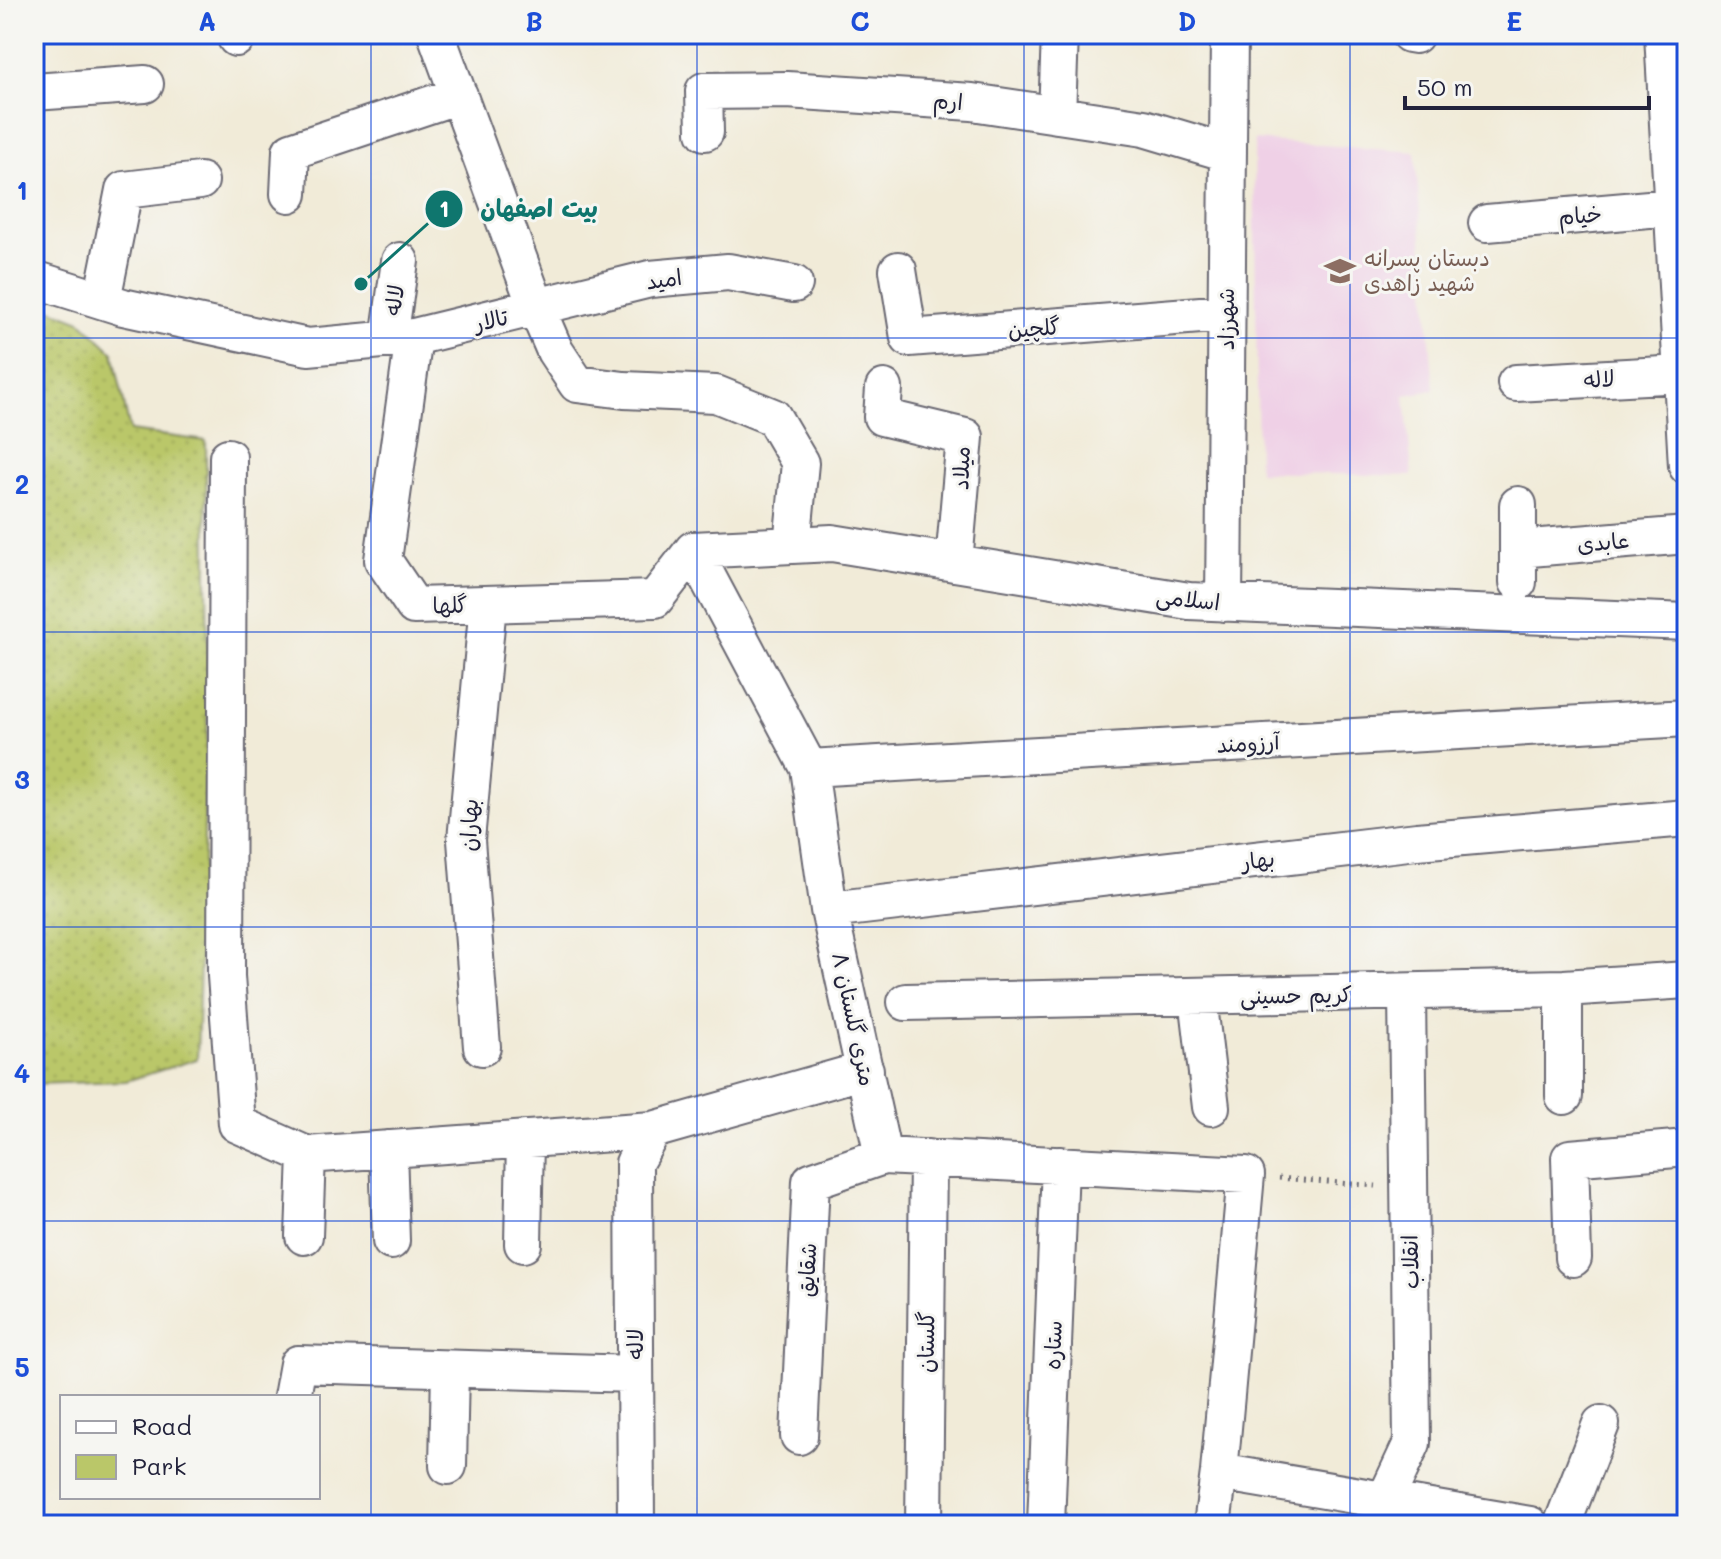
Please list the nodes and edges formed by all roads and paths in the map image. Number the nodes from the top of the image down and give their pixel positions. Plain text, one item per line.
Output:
1 (436, 34) edge
2 (1060, 34) edge
3 (1229, 34) edge
4 (1409, 34) edge
5 (1415, 35) edge
6 (1669, 35) edge
7 (145, 84) dead end
8 (34, 92) edge
9 (459, 95) junction
10 (1057, 115) junction
11 (1677, 119) edge
12 (705, 132) dead end
13 (1228, 153) junction
14 (200, 181) dead end
15 (289, 194) dead end
16 (1672, 207) junction
17 (1487, 223) dead end
18 (400, 261) dead end
19 (898, 270) dead end
20 (34, 279) edge
21 (794, 284) dead end
22 (1682, 285) edge
23 (102, 300) junction
24 (537, 309) junction
25 (1226, 313) junction
26 (401, 338) junction
27 (1682, 374) junction
28 (1516, 383) dead end
29 (884, 388) dead end
30 (1687, 453) edge
31 (228, 457) dead end
32 (1687, 466) edge
33 (1518, 505) dead end
34 (1687, 535) edge
35 (792, 545) junction
36 (693, 550) junction
37 (954, 563) junction
38 (1224, 603) junction
39 (488, 604) junction
40 (1687, 622) edge
41 (1687, 718) edge
42 (809, 768) junction
43 (1687, 818) edge
44 (829, 910) junction
45 (1687, 980) edge
46 (1564, 988) junction
47 (1407, 992) junction
48 (1198, 997) junction
49 (906, 1002) dead end
50 (482, 1047) dead end
51 (865, 1070) junction
52 (1564, 1096) dead end
53 (1211, 1107) dead end
54 (653, 1130) junction
55 (525, 1139) junction
56 (1687, 1148) edge
57 (388, 1149) junction
58 (307, 1155) junction
59 (883, 1156) junction
60 (928, 1158) junction
61 (1060, 1165) junction
62 (1246, 1175) junction
63 (1409, 1188) junction
64 (304, 1236) dead end
65 (391, 1241) dead end
66 (523, 1244) dead end
67 (1573, 1258) dead end
68 (450, 1369) junction
69 (635, 1374) junction
70 (292, 1395) edge
71 (1601, 1424) dead end
72 (799, 1436) dead end
73 (448, 1466) dead end
74 (1219, 1472) junction
75 (1383, 1512) edge
76 (636, 1525) edge
77 (924, 1525) edge
78 (1046, 1525) edge
79 (1212, 1525) edge
80 (1530, 1525) edge
81 (1562, 1525) edge

1 - 9 street
2 - 10 street
3 - 13 street, شهرزاد
4 - 5 street
6 - 11 street
7 - 8 street
9 - 15 street
9 - 24 street
10 - 12 street, ارم
10 - 13 street, ارم
11 - 16 street
13 - 25 street, شهرزاد
14 - 23 street
16 - 17 street, خیام
16 - 22 street
18 - 26 street, لاله
19 - 25 street, گلچین
20 - 23 street, تالار
21 - 24 street, امید
22 - 27 street
23 - 26 street, تالار
24 - 26 street, تالار
24 - 35 street, تالار
25 - 38 street, شهرزاد
26 - 39 street, گلها
27 - 28 street, لاله
27 - 30 street
29 - 37 street, میلاد
30 - 32 street
31 - 58 street
33 - 34 street, عابدی
35 - 36 street, اسلامی
35 - 37 street, اسلامی
36 - 39 street, گلها
36 - 42 street, ۸ متری گلستان
37 - 38 street, اسلامی
38 - 40 street, اسلامی
39 - 50 street, بهاران
41 - 42 street, آرزومند
42 - 44 street, ۸ متری گلستان
43 - 44 street, بهار
44 - 51 street, ۸ متری گلستان
45 - 46 street, کریم حسینی
46 - 47 street, کریم حسینی
46 - 52 street
47 - 48 street, کریم حسینی
47 - 63 street, انقلاب
48 - 49 street, کریم حسینی
48 - 53 street
51 - 54 street
51 - 59 street, ۸ متری گلستان
54 - 55 street
54 - 69 street, لاله
55 - 57 street
55 - 66 street
56 - 67 street
57 - 58 street
57 - 65 street
58 - 64 street
59 - 60 street
59 - 72 street, شقایق
60 - 61 street
60 - 77 street, گلستان
61 - 62 street
61 - 78 street, ستاره
62 - 63 path
62 - 74 street
63 - 75 street, انقلاب
68 - 69 street
68 - 70 street
68 - 73 street
69 - 76 street, لاله
71 - 81 street
74 - 75 street
74 - 79 street
75 - 80 street

